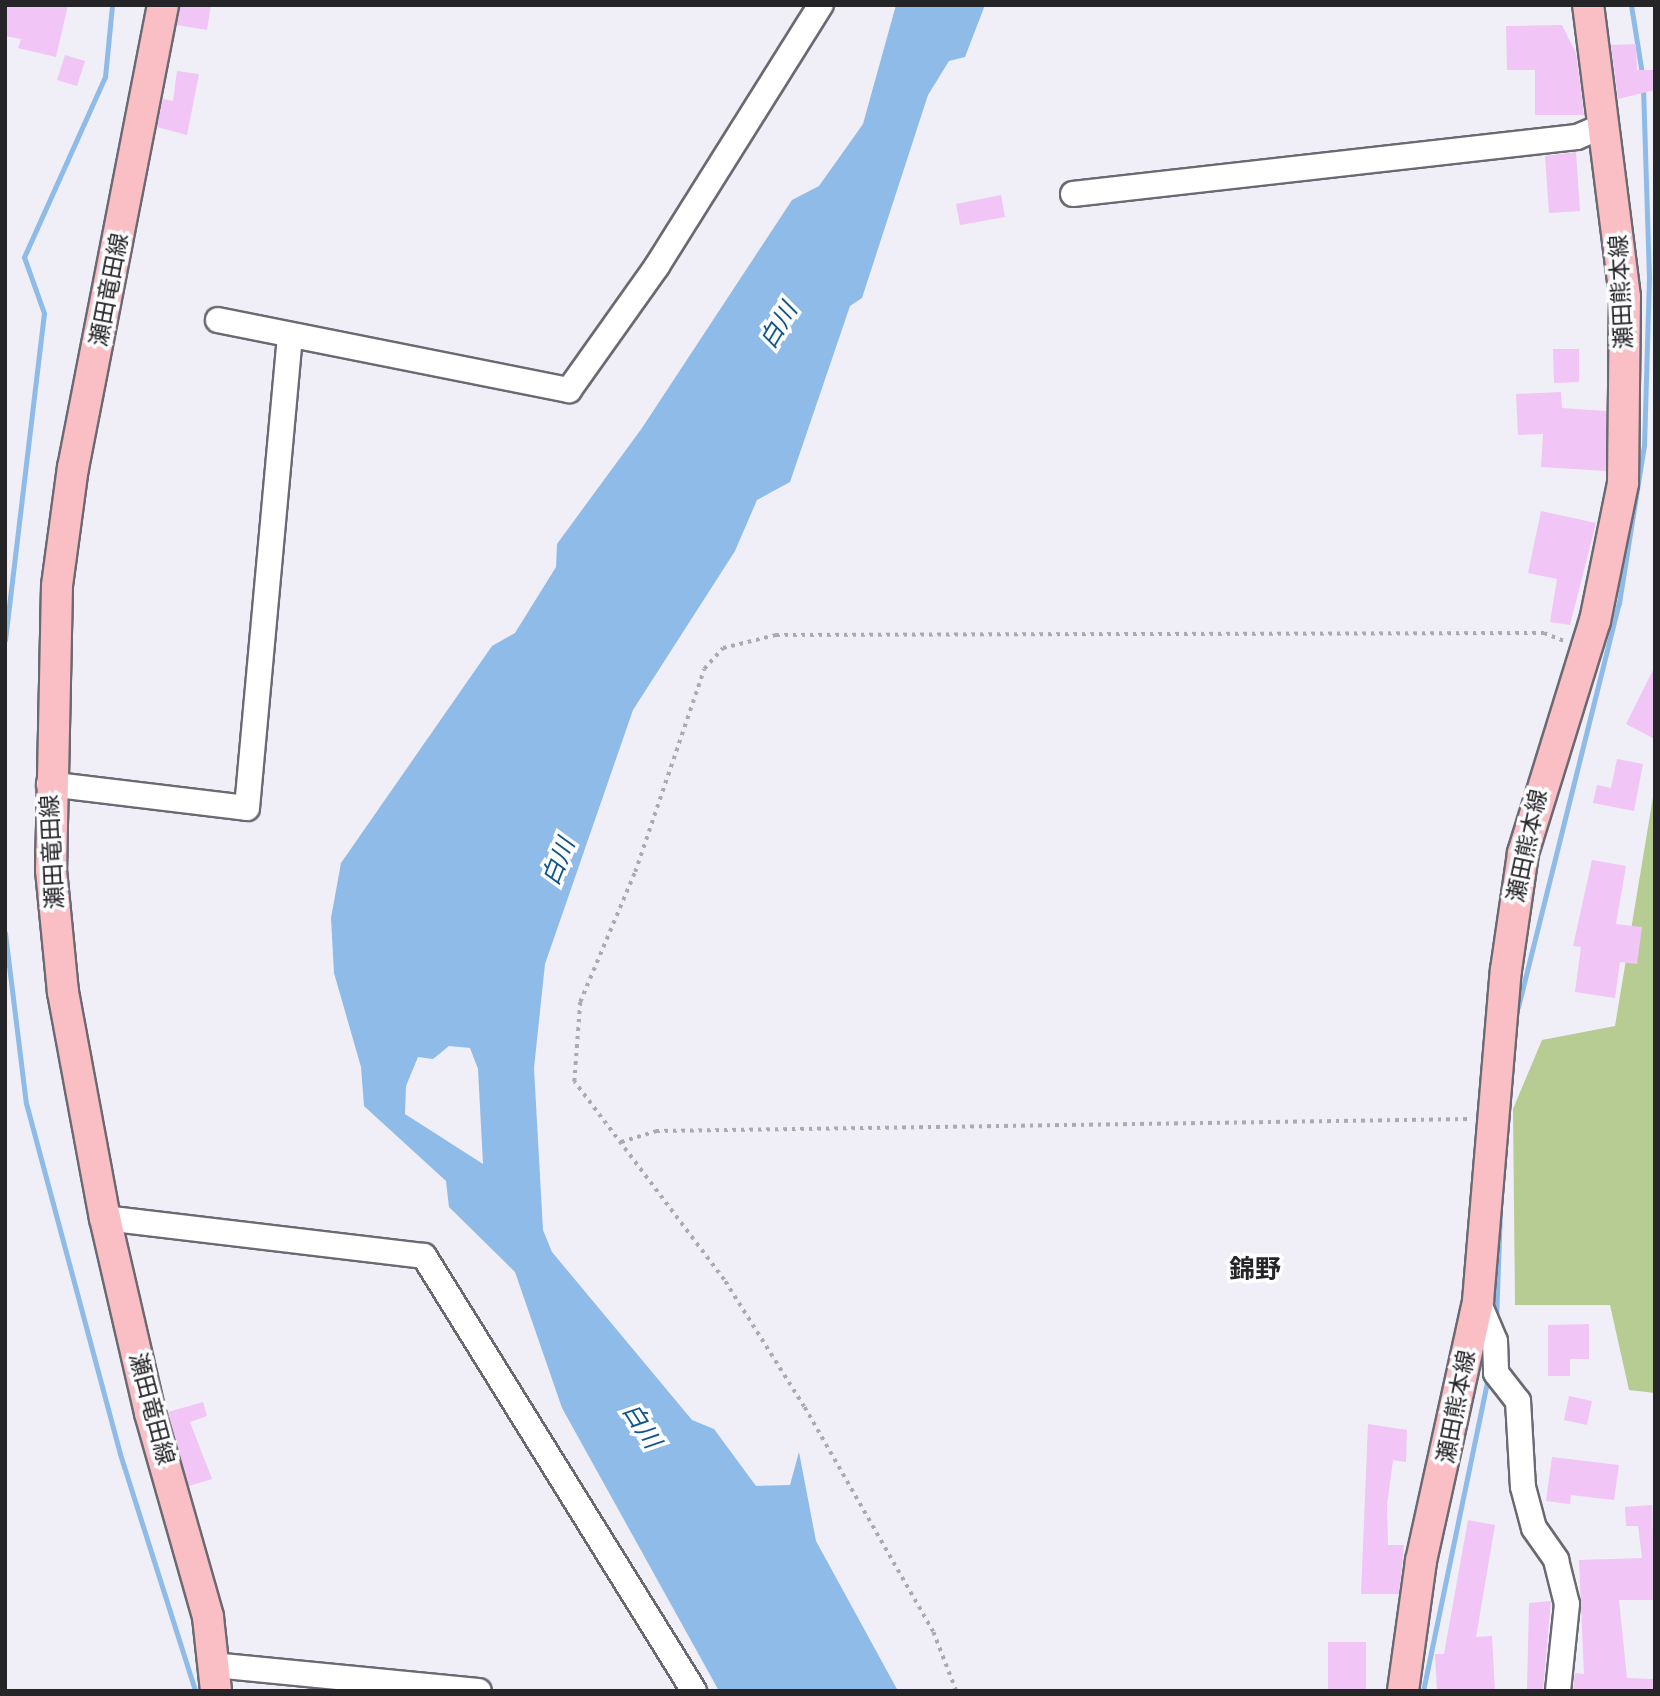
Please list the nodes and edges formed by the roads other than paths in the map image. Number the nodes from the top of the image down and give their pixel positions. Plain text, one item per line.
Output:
1 (163, 5) edge
2 (821, 5) edge
3 (1588, 5) edge
4 (1603, 126) junction
5 (1073, 194) dead end
6 (218, 320) dead end
7 (290, 336) junction
8 (49, 784) junction
9 (105, 1218) junction
10 (1478, 1301) junction
11 (215, 1678) edge
12 (480, 1691) edge
13 (694, 1691) edge
14 (1403, 1691) edge
15 (1558, 1691) edge

1 - 8 main road, 瀬田竜田線
2 - 7 street
3 - 4 main road, 瀬田熊本線
4 - 5 street
4 - 10 main road, 瀬田熊本線
6 - 7 street
7 - 8 street
8 - 9 main road, 瀬田竜田線
9 - 11 main road, 瀬田竜田線
9 - 13 street
10 - 14 main road, 瀬田熊本線
10 - 15 street
11 - 12 street

